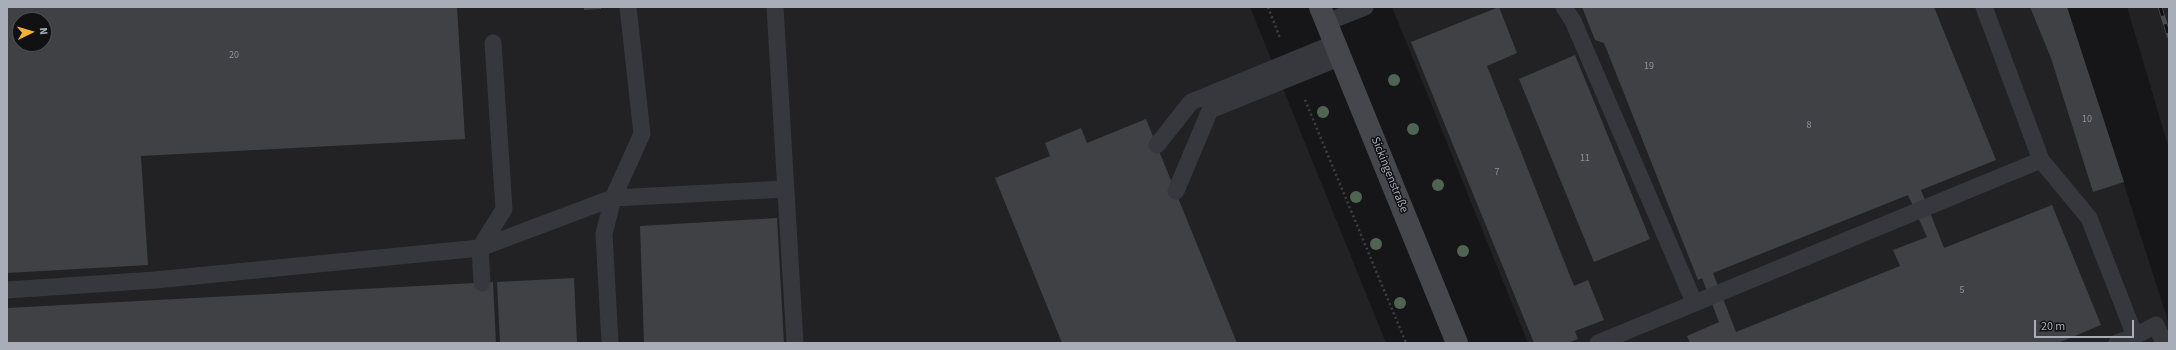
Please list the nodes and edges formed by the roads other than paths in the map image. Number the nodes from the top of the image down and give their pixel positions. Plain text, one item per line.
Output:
1 (628, 7) edge
2 (775, 7) edge
3 (1365, 7) edge
4 (1564, 7) edge
5 (1984, 7) edge
6 (1324, 15) edge
7 (493, 43) dead end
8 (1338, 50) junction
9 (1292, 69) junction
10 (1157, 145) dead end
11 (2040, 160) junction
12 (786, 189) junction
13 (1176, 191) dead end
14 (613, 198) junction
15 (480, 248) junction
16 (482, 282) dead end
17 (7, 290) edge
18 (1694, 302) junction
19 (2135, 336) junction
20 (610, 343) edge
21 (795, 343) edge
22 (1457, 343) edge
23 (1598, 343) edge
24 (2117, 343) edge
25 (2164, 343) edge

1 - 14 lane
2 - 12 lane
3 - 6 lane
4 - 18 lane
5 - 11 lane
6 - 8 main road, Sickingenstraße
7 - 15 lane
8 - 9 lane
8 - 22 main road, Sickingenstraße
9 - 10 lane
9 - 13 lane
11 - 18 lane
11 - 19 lane
12 - 14 lane
12 - 21 lane
14 - 15 lane
14 - 20 lane
15 - 16 lane
15 - 17 lane
18 - 23 lane
19 - 24 lane
19 - 25 lane

